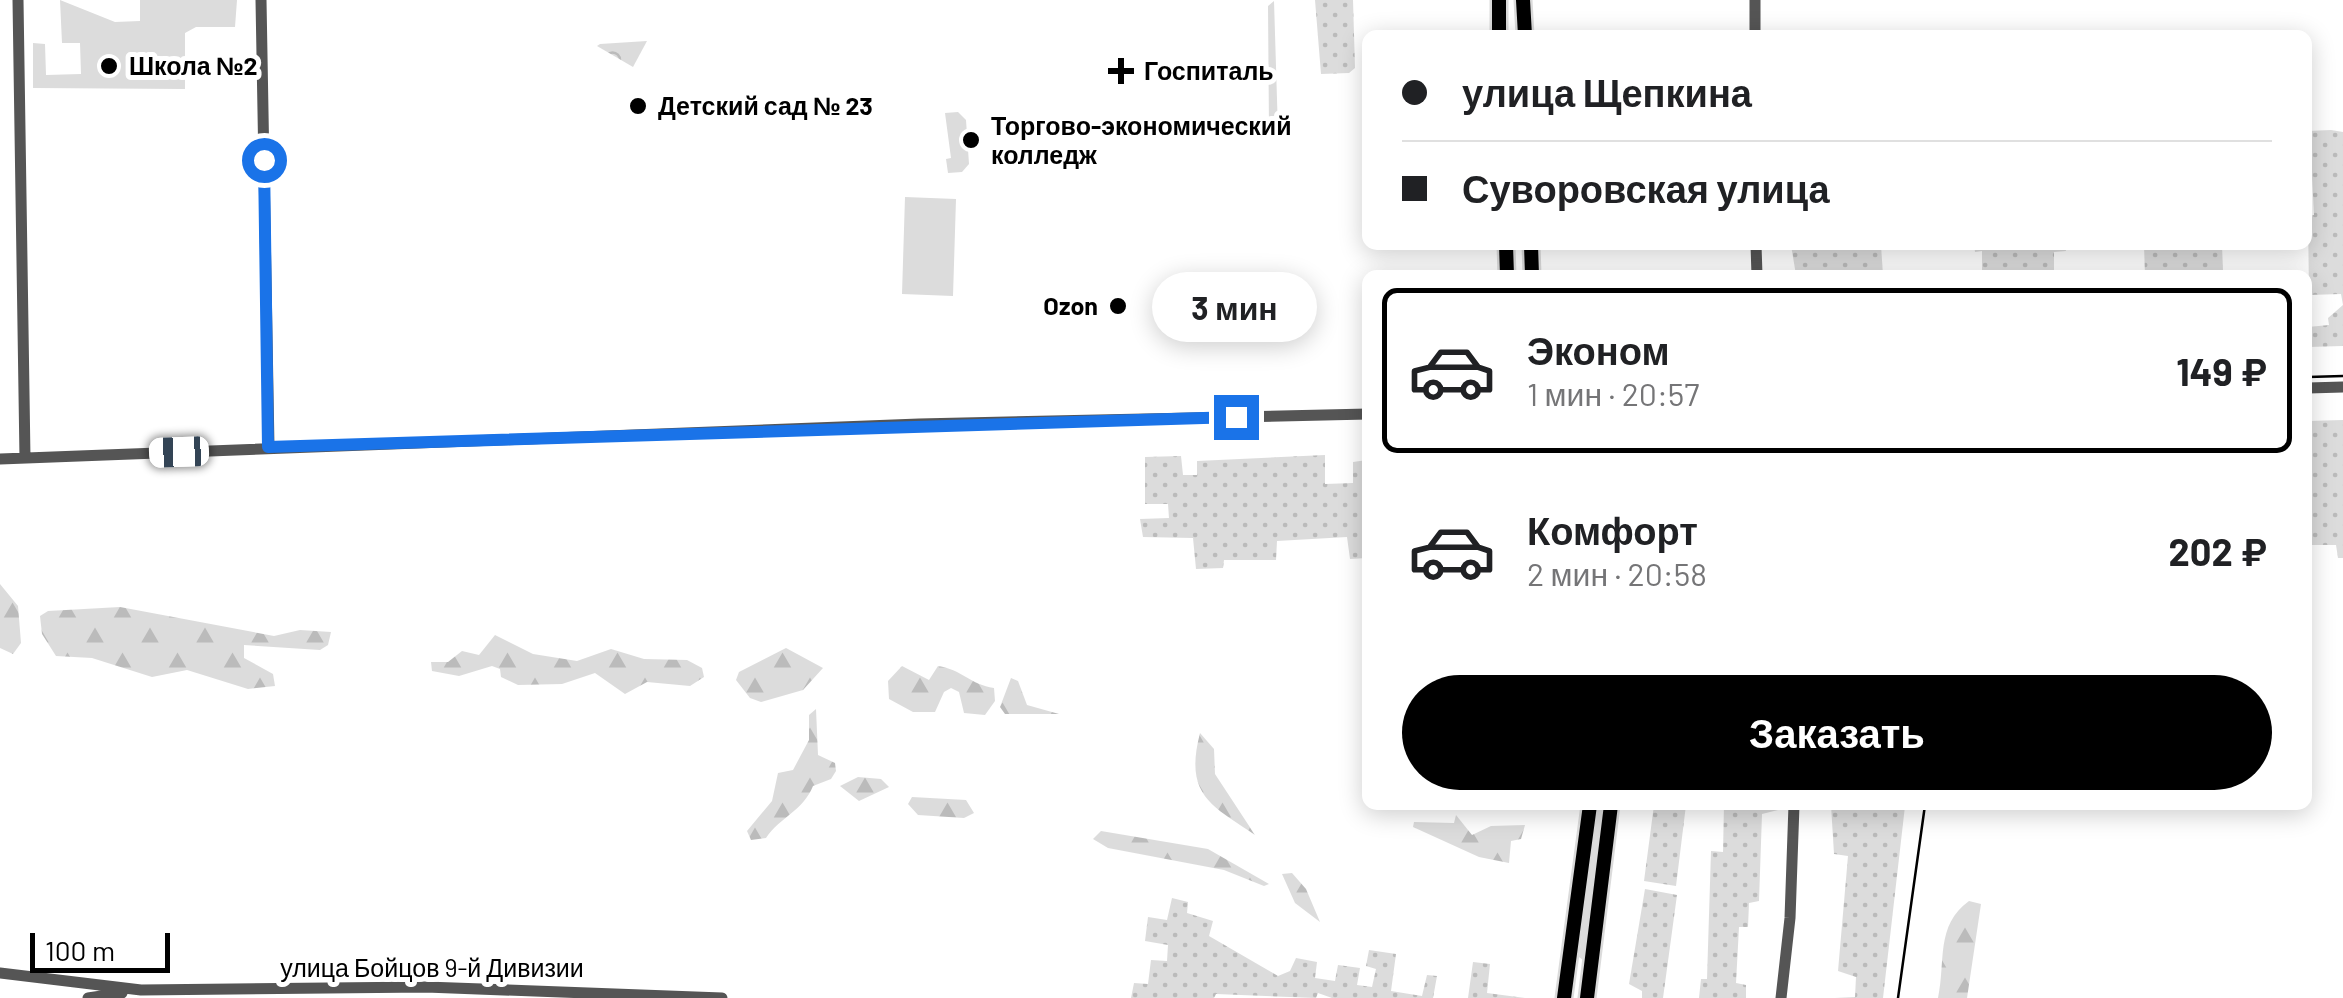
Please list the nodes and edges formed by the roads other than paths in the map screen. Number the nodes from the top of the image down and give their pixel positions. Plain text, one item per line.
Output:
1 (18, 0) edge
2 (262, 0) edge
3 (1498, 0) edge
4 (1524, 0) edge
5 (1756, 0) edge
6 (1499, 30) edge
7 (1524, 30) edge
8 (1755, 30) edge
9 (2312, 388) edge
10 (2343, 388) edge
11 (1362, 414) edge
12 (268, 447) junction
13 (26, 458) junction
14 (0, 459) edge
15 (1589, 810) edge
16 (1610, 810) edge
17 (1794, 810) edge
18 (0, 973) edge
19 (141, 990) junction
20 (88, 998) edge
21 (722, 998) edge
22 (1564, 998) edge
23 (1587, 998) edge
24 (1781, 998) edge

1 - 13 street
2 - 12 street
3 - 6 main road
4 - 7 main road
5 - 8 street
9 - 10 street
11 - 12 street
12 - 13 street
13 - 14 street
15 - 22 main road
16 - 23 main road
17 - 24 street
18 - 19 street, улица Бойцов 9-й Дивизии
19 - 20 street, улица Бойцов 9-й Дивизии
19 - 21 street, улица Бойцов 9-й Дивизии

